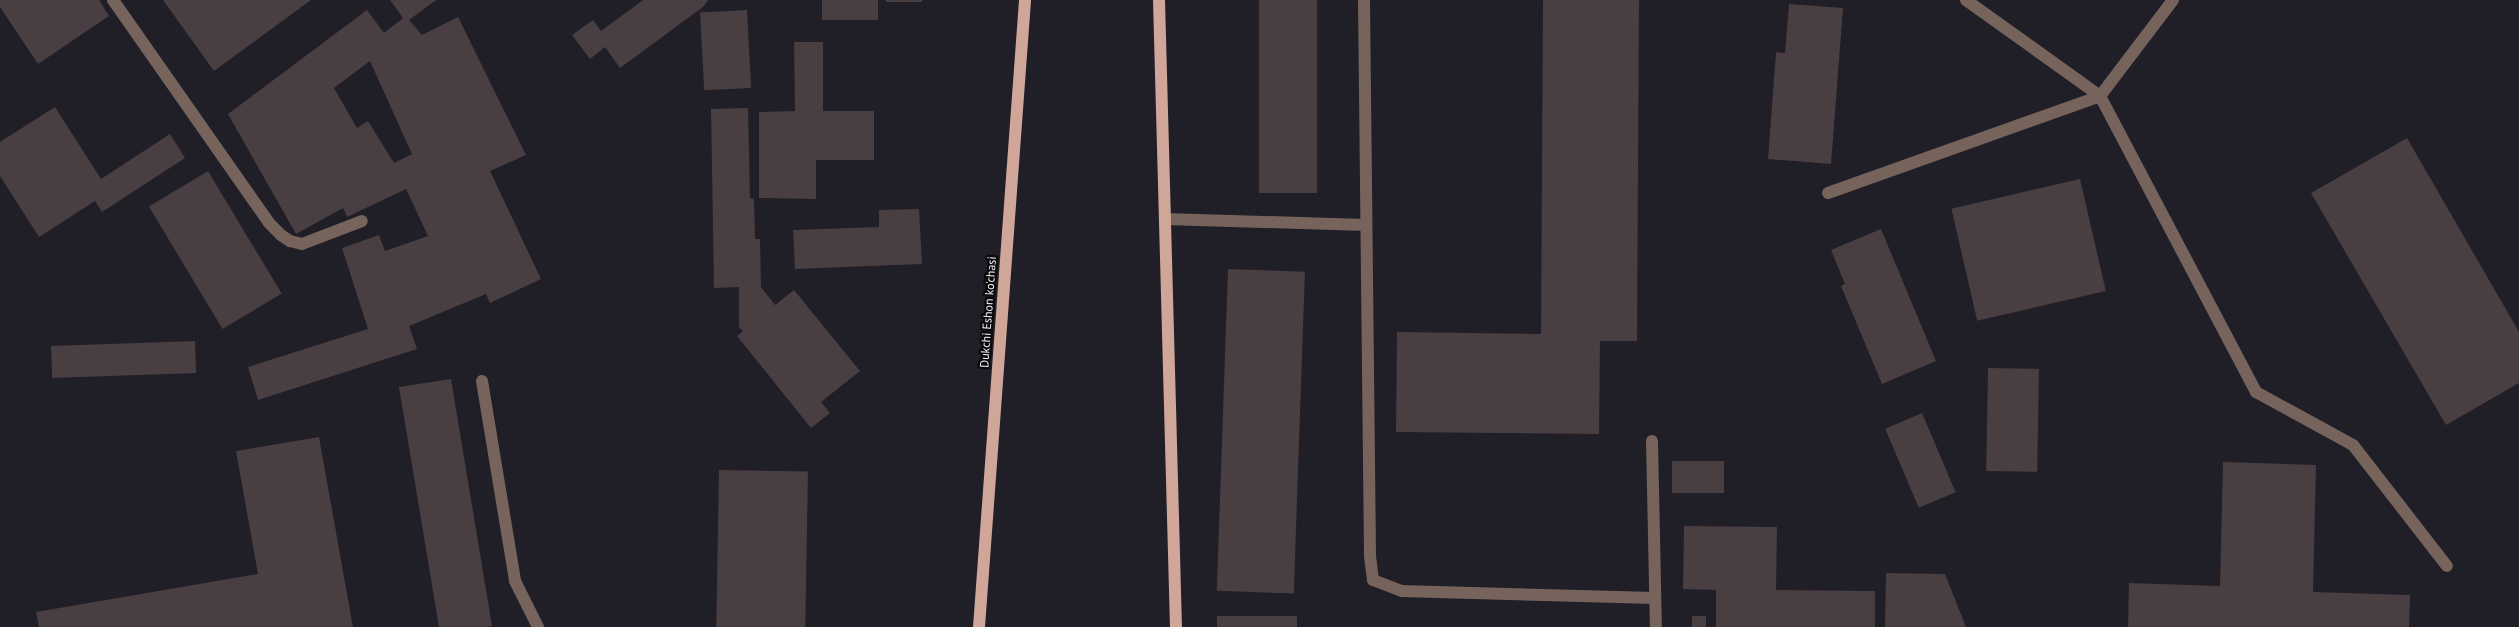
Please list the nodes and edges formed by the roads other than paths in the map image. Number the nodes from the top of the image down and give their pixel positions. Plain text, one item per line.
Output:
1 (112, 0) edge
2 (1025, 0) edge
3 (1159, 0) edge
4 (1364, 0) edge
5 (1966, 0) edge
6 (2172, 0) edge
7 (2100, 96) junction
8 (1828, 193) dead end
9 (1165, 218) junction
10 (362, 221) dead end
11 (1366, 225) junction
12 (482, 381) dead end
13 (1652, 441) dead end
14 (2448, 566) dead end
15 (1656, 598) junction
16 (538, 627) edge
17 (979, 627) edge
18 (1176, 627) edge
19 (1656, 627) edge

1 - 10 street
2 - 17 main road, Dukchi Eshon ko'chasi
3 - 9 main road
4 - 11 street
5 - 7 street
6 - 7 street
7 - 8 street
7 - 14 street
9 - 11 street
9 - 18 main road
11 - 15 street
12 - 16 street
13 - 15 street
15 - 19 street

